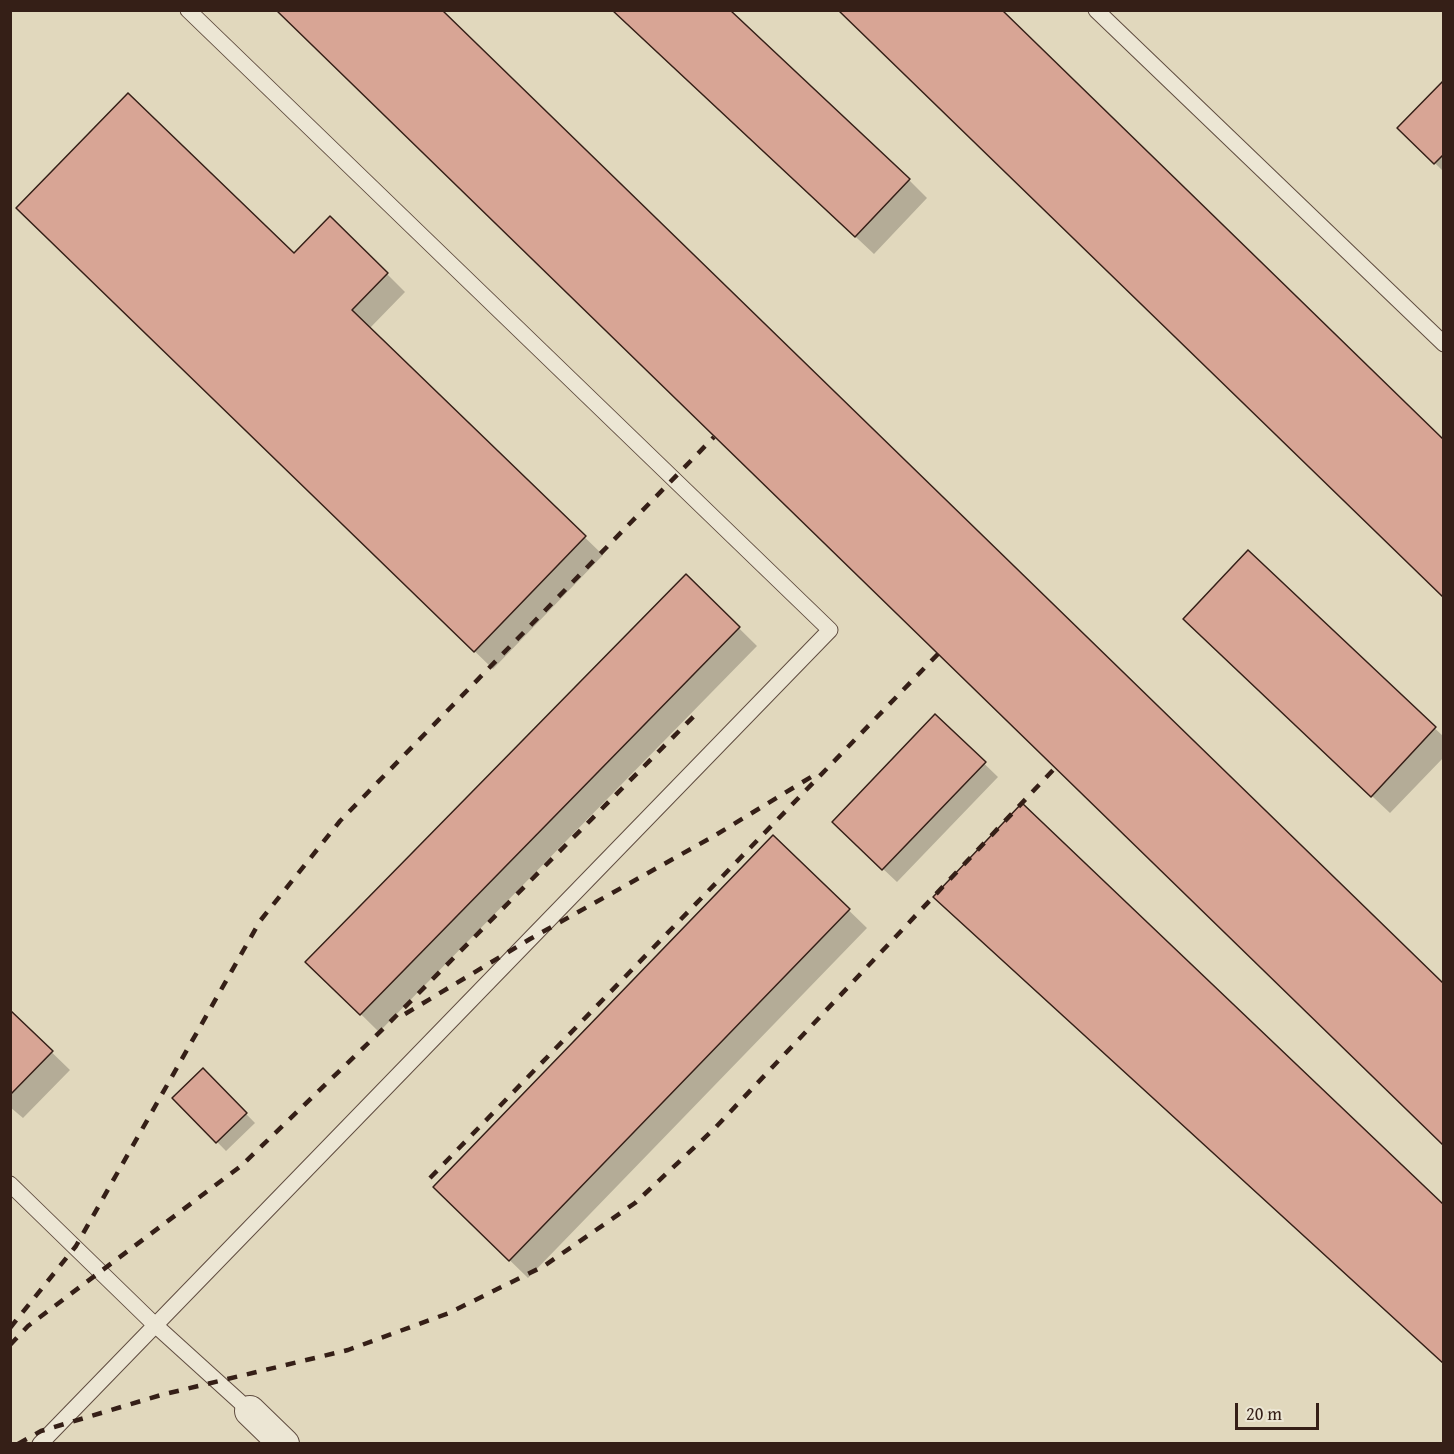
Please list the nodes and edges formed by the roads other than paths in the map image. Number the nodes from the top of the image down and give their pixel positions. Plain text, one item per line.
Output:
1 (188, 10) edge
2 (1096, 10) edge
3 (1443, 344) edge
4 (10, 1184) edge
5 (154, 1324) junction
6 (250, 1410) joint
7 (40, 1443) edge
8 (284, 1443) edge

1 - 5 lane
2 - 3 lane
4 - 5 lane
5 - 6 lane
5 - 7 lane
6 - 8 street

